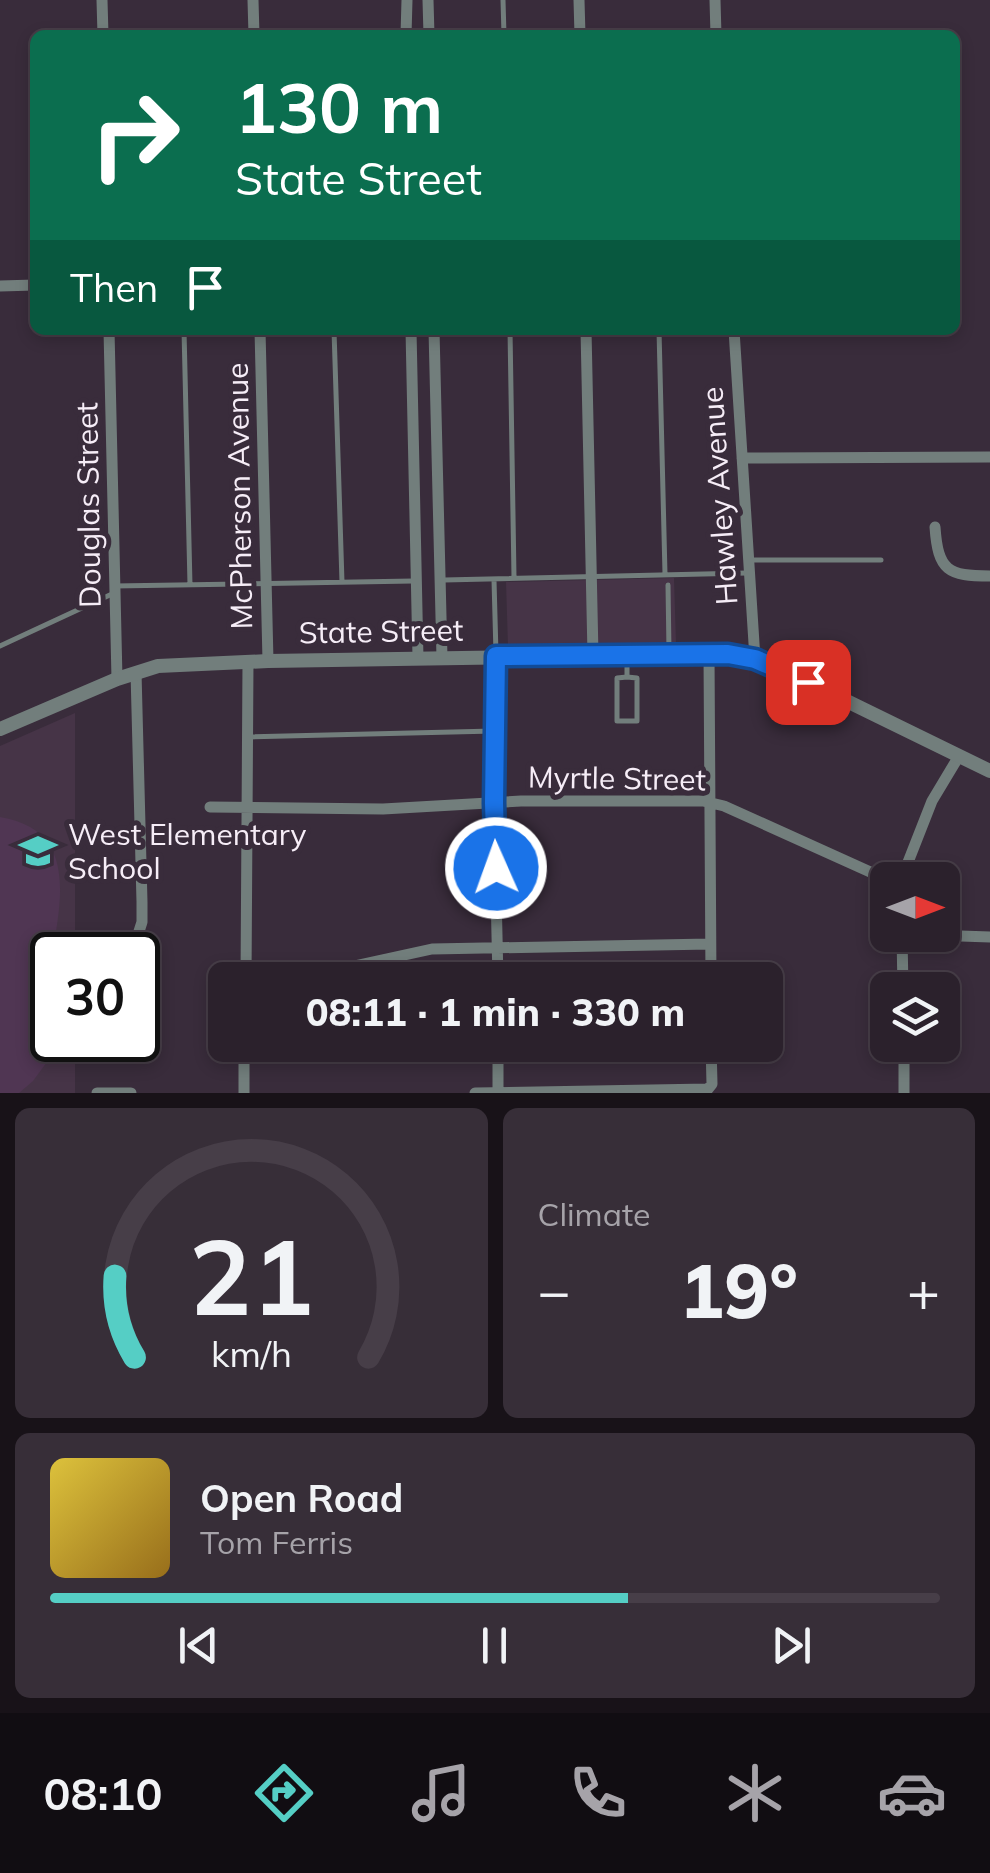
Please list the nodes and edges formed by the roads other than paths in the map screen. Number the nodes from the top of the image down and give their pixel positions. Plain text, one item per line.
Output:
1 (102, 0) edge
2 (253, 0) edge
3 (407, 0) edge
4 (428, 0) edge
5 (503, 0) edge
6 (580, 0) edge
7 (715, 0) edge
8 (103, 30) edge
9 (254, 30) edge
10 (406, 30) edge
11 (429, 30) edge
12 (504, 30) edge
13 (580, 30) edge
14 (716, 30) edge
15 (30, 285) edge
16 (0, 286) edge
17 (109, 335) edge
18 (184, 335) edge
19 (260, 335) edge
20 (334, 335) edge
21 (411, 335) edge
22 (434, 335) edge
23 (510, 335) edge
24 (586, 335) edge
25 (659, 335) edge
26 (734, 335) edge
27 (990, 457) edge
28 (742, 458) junction
29 (936, 528) dead end
30 (882, 560) dead end
31 (749, 566) junction
32 (665, 574) junction
33 (590, 576) junction
34 (990, 576) edge
35 (494, 578) junction
36 (514, 578) junction
37 (440, 580) junction
38 (416, 581) junction
39 (265, 582) junction
40 (342, 582) junction
41 (190, 585) junction
42 (668, 585) dead end
43 (114, 589) junction
44 (0, 646) edge
45 (626, 654) junction
46 (668, 654) junction
47 (709, 654) junction
48 (593, 655) junction
49 (496, 656) junction
50 (418, 658) junction
51 (442, 658) junction
52 (755, 659) junction
53 (268, 661) junction
54 (248, 662) junction
55 (136, 672) junction
56 (627, 678) junction
57 (117, 679) junction
58 (1, 726) edge
59 (494, 731) junction
60 (248, 736) junction
61 (959, 756) junction
62 (990, 771) edge
63 (709, 802) junction
64 (494, 803) junction
65 (210, 807) dead end
66 (248, 809) junction
67 (906, 862) edge
68 (870, 872) edge
69 (139, 932) edge
70 (990, 937) edge
71 (960, 938) edge
72 (710, 944) junction
73 (498, 946) junction
74 (246, 962) edge
75 (368, 962) edge
76 (498, 962) edge
77 (710, 962) edge
78 (244, 1062) edge
79 (498, 1062) edge
80 (711, 1062) edge
81 (904, 1062) edge
82 (97, 1092) edge
83 (131, 1093) edge
84 (244, 1093) edge
85 (475, 1093) edge
86 (498, 1093) edge
87 (904, 1093) edge

1 - 8 street
2 - 9 street
3 - 10 street
4 - 11 street
5 - 12 lane
6 - 13 street
7 - 14 street
15 - 16 street
17 - 43 street, Douglas Street
18 - 41 lane
19 - 39 street, McPherson Avenue
20 - 40 lane
21 - 38 street
22 - 37 street
23 - 36 lane
24 - 33 street
25 - 32 lane
26 - 28 street, Hawley Avenue
27 - 28 street
28 - 31 street, Hawley Avenue
29 - 34 street
30 - 31 lane
31 - 32 lane
31 - 52 street, Hawley Avenue
32 - 33 lane
33 - 36 lane
33 - 48 street
35 - 36 lane
35 - 37 lane
35 - 49 lane
37 - 38 street
37 - 51 street
38 - 40 lane
38 - 50 street
39 - 40 lane
39 - 41 lane
39 - 53 street, McPherson Avenue
41 - 43 lane
42 - 46 lane
43 - 44 lane
43 - 57 street, Douglas Street
45 - 46 street, State Street
45 - 48 street, State Street
45 - 56 lane
46 - 47 street, State Street
47 - 52 street, State Street
47 - 63 street
48 - 49 street, State Street
49 - 51 street, State Street
49 - 59 street
50 - 51 street, State Street
50 - 53 street, State Street
52 - 61 street, State Street
53 - 54 street, State Street
54 - 55 street, State Street
54 - 60 street
55 - 57 street, State Street
55 - 69 street
56 - 56 lane
57 - 58 street, State Street
59 - 60 lane
59 - 64 street
60 - 66 street
61 - 62 street, State Street
61 - 67 street
63 - 64 street, Myrtle Street
63 - 68 street, Myrtle Street
63 - 72 street
64 - 66 street, Myrtle Street
64 - 73 street
65 - 66 street, Myrtle Street
66 - 74 street
70 - 71 street
72 - 73 street
72 - 77 street
73 - 75 street
73 - 76 street
78 - 84 street
79 - 86 street
80 - 86 street
81 - 87 street
82 - 83 street
85 - 86 street

